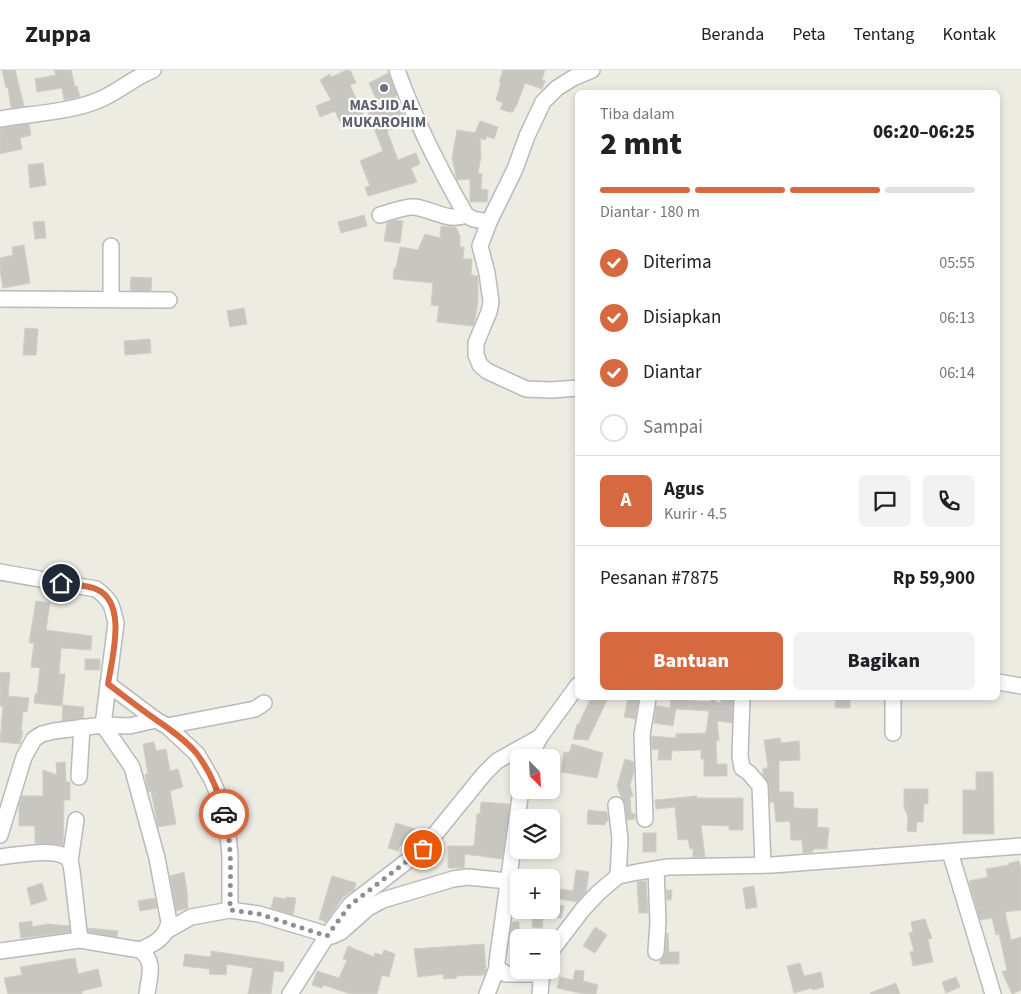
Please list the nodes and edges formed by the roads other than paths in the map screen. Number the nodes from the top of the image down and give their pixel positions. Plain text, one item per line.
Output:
1 (153, 70) edge
2 (397, 70) edge
3 (592, 70) edge
4 (0, 119) edge
5 (380, 215) dead end
6 (466, 215) junction
7 (489, 222) junction
8 (111, 246) dead end
9 (0, 299) edge
10 (111, 299) junction
11 (169, 300) dead end
12 (575, 388) edge
13 (0, 572) edge
14 (1000, 682) edge
15 (108, 684) junction
16 (1021, 686) edge
17 (575, 689) edge
18 (648, 700) edge
19 (742, 700) edge
20 (893, 700) edge
21 (264, 703) dead end
22 (162, 723) junction
23 (103, 725) junction
24 (82, 727) junction
25 (893, 733) dead end
26 (540, 738) junction
27 (534, 749) edge
28 (79, 777) dead end
29 (519, 799) edge
30 (616, 805) dead end
31 (645, 819) dead end
32 (76, 820) dead end
33 (0, 836) edge
34 (1021, 846) edge
35 (950, 852) junction
36 (0, 857) edge
37 (70, 861) junction
38 (763, 865) junction
39 (656, 869) junction
40 (618, 876) junction
41 (508, 881) junction
42 (230, 910) junction
43 (168, 930) junction
44 (327, 936) junction
45 (560, 939) edge
46 (80, 940) junction
47 (140, 950) junction
48 (0, 951) edge
49 (656, 952) dead end
50 (497, 968) junction
51 (510, 974) edge
52 (541, 979) edge
53 (147, 994) edge
54 (290, 994) edge
55 (487, 994) edge
56 (540, 994) edge
57 (993, 994) edge

1 - 4 street
2 - 6 street
3 - 7 street
5 - 6 street
6 - 7 street
7 - 12 street
8 - 10 street
9 - 10 street
10 - 11 street
13 - 15 street
14 - 16 street
15 - 22 street
15 - 23 street
17 - 26 street
18 - 31 street
19 - 38 street
20 - 25 street
21 - 22 street
22 - 23 street
22 - 42 street
23 - 24 street
23 - 43 street
24 - 28 street
24 - 33 street
26 - 27 street
26 - 44 street
29 - 41 street
30 - 40 street
32 - 37 street
34 - 35 street
35 - 38 street
35 - 57 street
36 - 37 street
37 - 46 street
38 - 39 street
39 - 40 street
39 - 49 street
40 - 45 street
41 - 44 street
41 - 50 street
42 - 43 street
42 - 44 street
43 - 47 street
44 - 54 street
46 - 47 street
46 - 48 street
47 - 53 street
50 - 51 street
50 - 55 street
52 - 56 street

